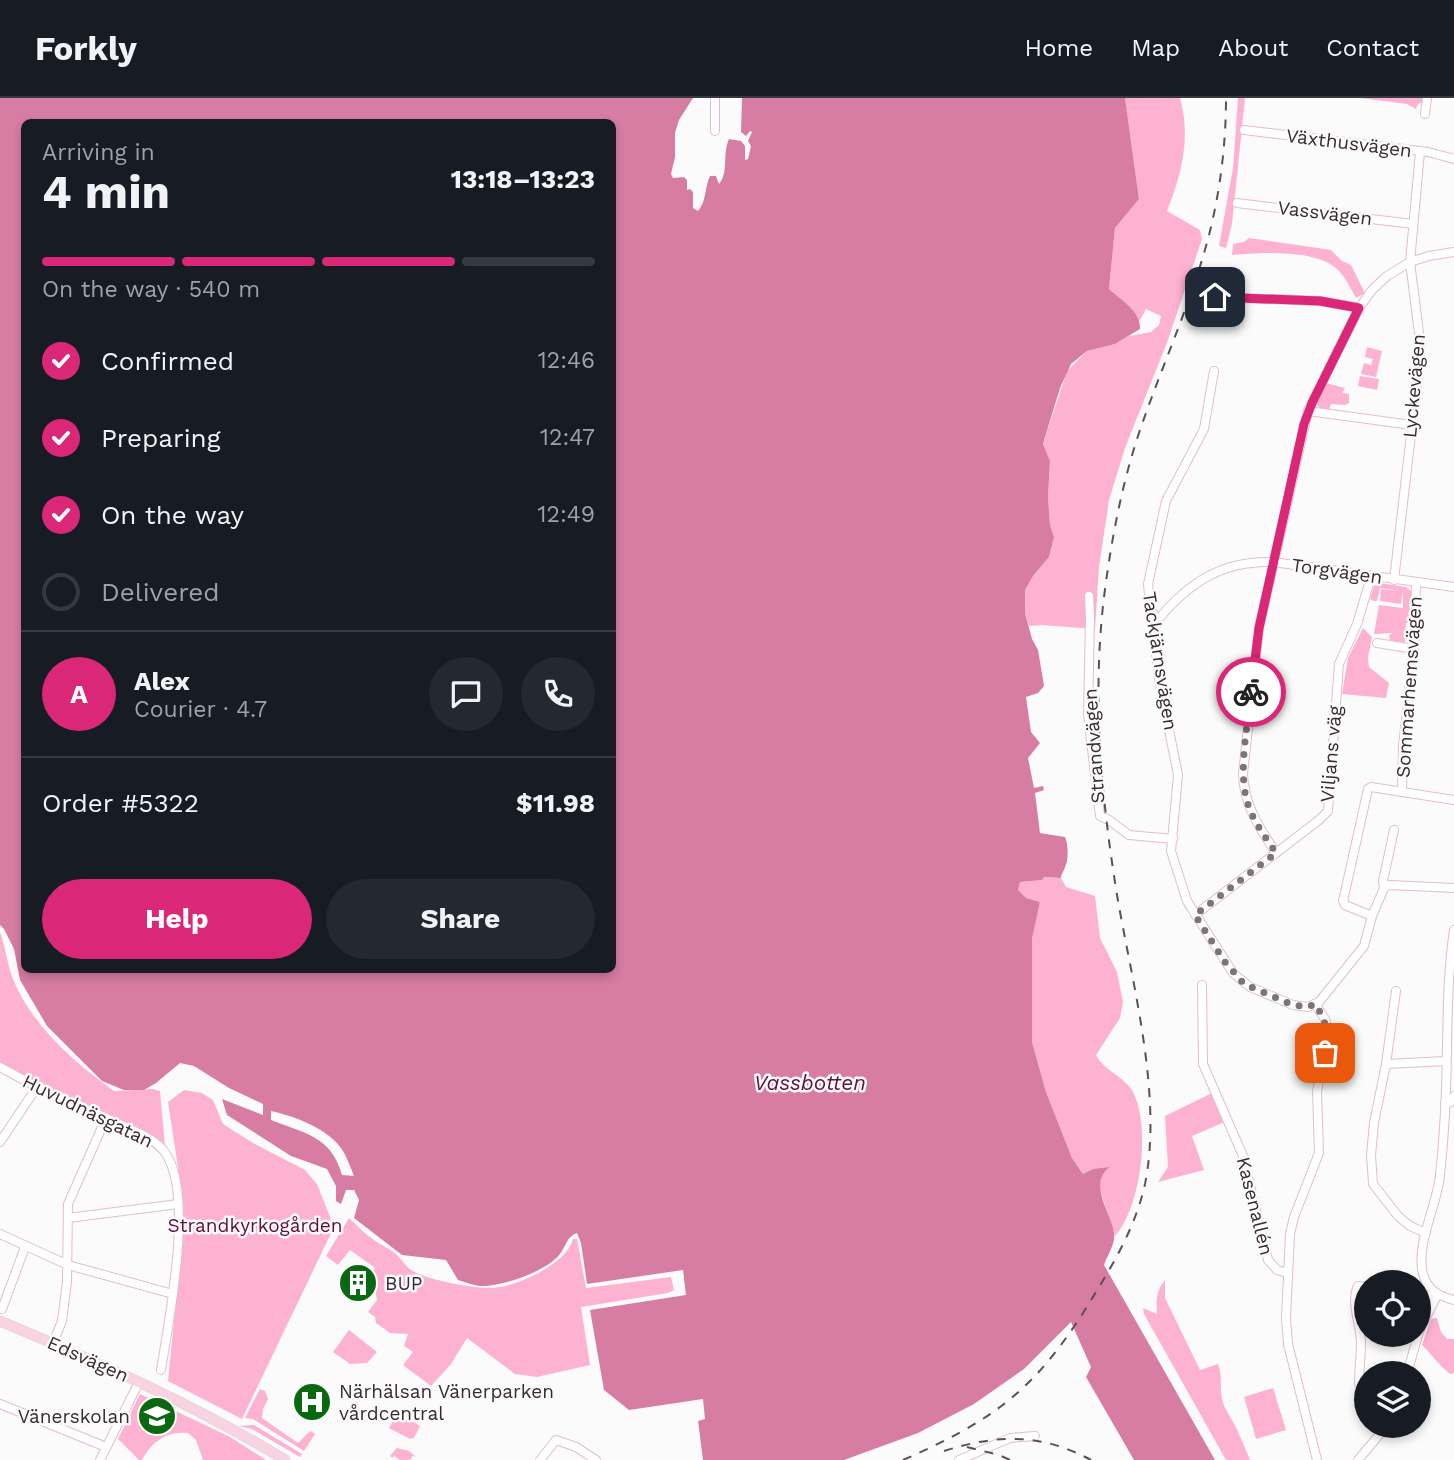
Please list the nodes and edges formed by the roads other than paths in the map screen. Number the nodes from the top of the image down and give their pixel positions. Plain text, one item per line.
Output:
1 (715, 98) edge
2 (1427, 98) edge
3 (1425, 114) dead end
4 (1244, 130) dead end
5 (715, 131) dead end
6 (1420, 152) junction
7 (1454, 159) edge
8 (1237, 203) dead end
9 (1413, 224) junction
10 (1454, 252) edge
11 (1410, 262) junction
12 (1215, 297) dead end
13 (1359, 308) junction
14 (1214, 371) dead end
15 (1308, 411) junction
16 (1412, 425) junction
17 (1273, 562) junction
18 (1371, 577) junction
19 (1394, 580) junction
20 (1416, 582) junction
21 (1454, 587) edge
22 (1088, 596) dead end
23 (1156, 622) junction
24 (1377, 643) dead end
25 (1414, 649) junction
26 (1402, 792) junction
27 (1454, 800) edge
28 (1394, 830) dead end
29 (1173, 839) junction
30 (1276, 853) junction
31 (1384, 888) junction
32 (1454, 888) edge
33 (1195, 915) junction
34 (1372, 916) junction
35 (1454, 930) edge
36 (1202, 985) dead end
37 (1396, 991) dead end
38 (1315, 1004) junction
39 (1446, 1061) junction
40 (1386, 1064) junction
41 (0, 1067) edge
42 (37, 1087) junction
43 (1454, 1096) edge
44 (1445, 1104) junction
45 (106, 1118) junction
46 (0, 1142) edge
47 (178, 1204) junction
48 (68, 1218) junction
49 (1426, 1233) junction
50 (0, 1234) edge
51 (25, 1247) junction
52 (68, 1265) junction
53 (1288, 1273) junction
54 (173, 1294) junction
55 (1437, 1295) junction
56 (1431, 1296) edge
57 (1454, 1300) edge
58 (1431, 1308) edge
59 (2, 1309) dead end
60 (0, 1321) edge
61 (53, 1343) junction
62 (161, 1370) dead end
63 (139, 1382) junction
64 (0, 1404) edge
65 (1035, 1436) dead end
66 (1375, 1438) edge
67 (106, 1447) junction
68 (100, 1460) edge
69 (285, 1460) edge
70 (540, 1460) edge
71 (596, 1460) edge
72 (959, 1460) edge
73 (1317, 1460) edge
74 (1358, 1460) edge

1 - 5 street
2 - 3 street
4 - 6 street, Växthusvägen
6 - 7 street, Växthusvägen
6 - 9 street, Lyckevägen
8 - 9 street, Vassvägen
9 - 11 street, Lyckevägen
10 - 11 street
11 - 13 street
11 - 16 street, Lyckevägen
12 - 13 street
13 - 15 street
14 - 23 street, Tackjärnsvägen
15 - 16 street
15 - 17 street
16 - 19 street, Lyckevägen
17 - 18 street, Torgvägen
17 - 23 street, Torgvägen
17 - 30 street
18 - 19 street, Torgvägen
18 - 30 street, Viljans väg
19 - 20 street, Torgvägen
20 - 21 street, Torgvägen
20 - 25 street, Sommarhemsvägen
22 - 29 street, Strandvägen
23 - 29 street, Tackjärnsvägen
24 - 25 street
25 - 26 street, Sommarhemsvägen
26 - 27 street
26 - 34 street
28 - 31 street
29 - 33 street, Tackjärnsvägen
30 - 33 street, Viljans väg
31 - 32 street
31 - 34 street
33 - 38 street, Tackjärnsvägen
34 - 38 street
35 - 39 street
36 - 53 street, Kasenallén
37 - 40 street
38 - 53 street
39 - 40 street
39 - 44 street
40 - 49 street
41 - 42 street, Huvudnäsgatan
42 - 45 street, Huvudnäsgatan
42 - 46 street
43 - 44 street
44 - 49 street
45 - 47 street, Huvudnäsgatan
45 - 48 street
47 - 48 street
47 - 54 street, Huvudnäsgatan
48 - 52 street
49 - 55 street
50 - 51 street
51 - 52 street
51 - 59 street
52 - 54 street
52 - 61 street
53 - 73 street, Kasenallén
54 - 62 street, Huvudnäsgatan
55 - 56 street
55 - 57 street
55 - 58 street
60 - 61 main road, Edsvägen
61 - 63 main road, Edsvägen
63 - 67 street
63 - 69 main road, Edsvägen
64 - 67 street
65 - 72 street
66 - 74 street
67 - 68 street
70 - 71 street

